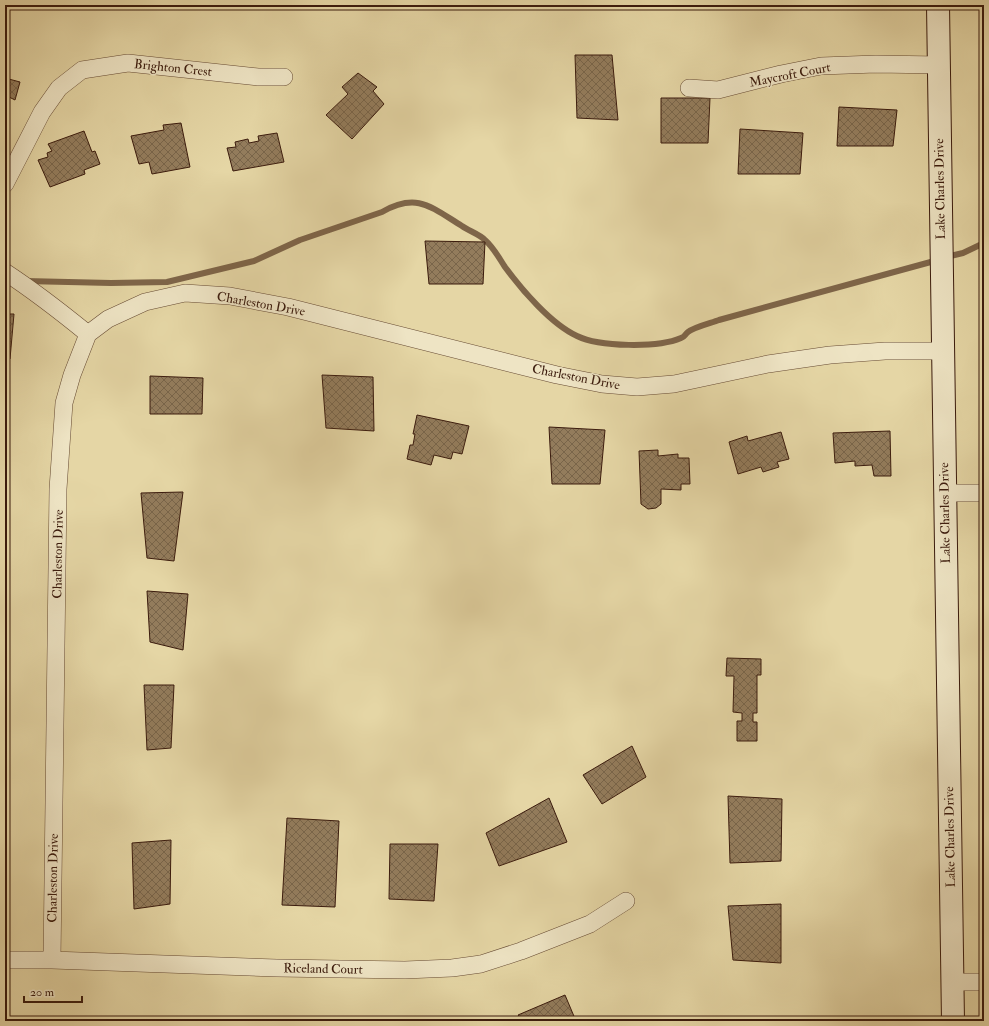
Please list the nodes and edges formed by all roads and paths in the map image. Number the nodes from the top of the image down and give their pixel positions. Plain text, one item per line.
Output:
1 (938, 5) edge
2 (939, 65) junction
3 (284, 77) dead end
4 (689, 88) dead end
5 (5, 184) edge
6 (5, 272) edge
7 (88, 334) junction
8 (942, 351) junction
9 (944, 493) junction
10 (984, 493) edge
11 (626, 901) dead end
12 (5, 960) edge
13 (52, 960) junction
14 (953, 982) junction
15 (984, 982) edge
16 (953, 1021) edge

1 - 2 street, Lake Charles Drive
2 - 4 street, Maycroft Court
2 - 8 street, Lake Charles Drive
3 - 5 street, Brighton Crest
6 - 7 street
7 - 8 street, Charleston Drive
7 - 13 street, Charleston Drive
8 - 9 street, Lake Charles Drive
9 - 10 street
9 - 14 street, Lake Charles Drive
11 - 13 street, Riceland Court
12 - 13 street, Riceland Court
14 - 15 street
14 - 16 street, Lake Charles Drive

